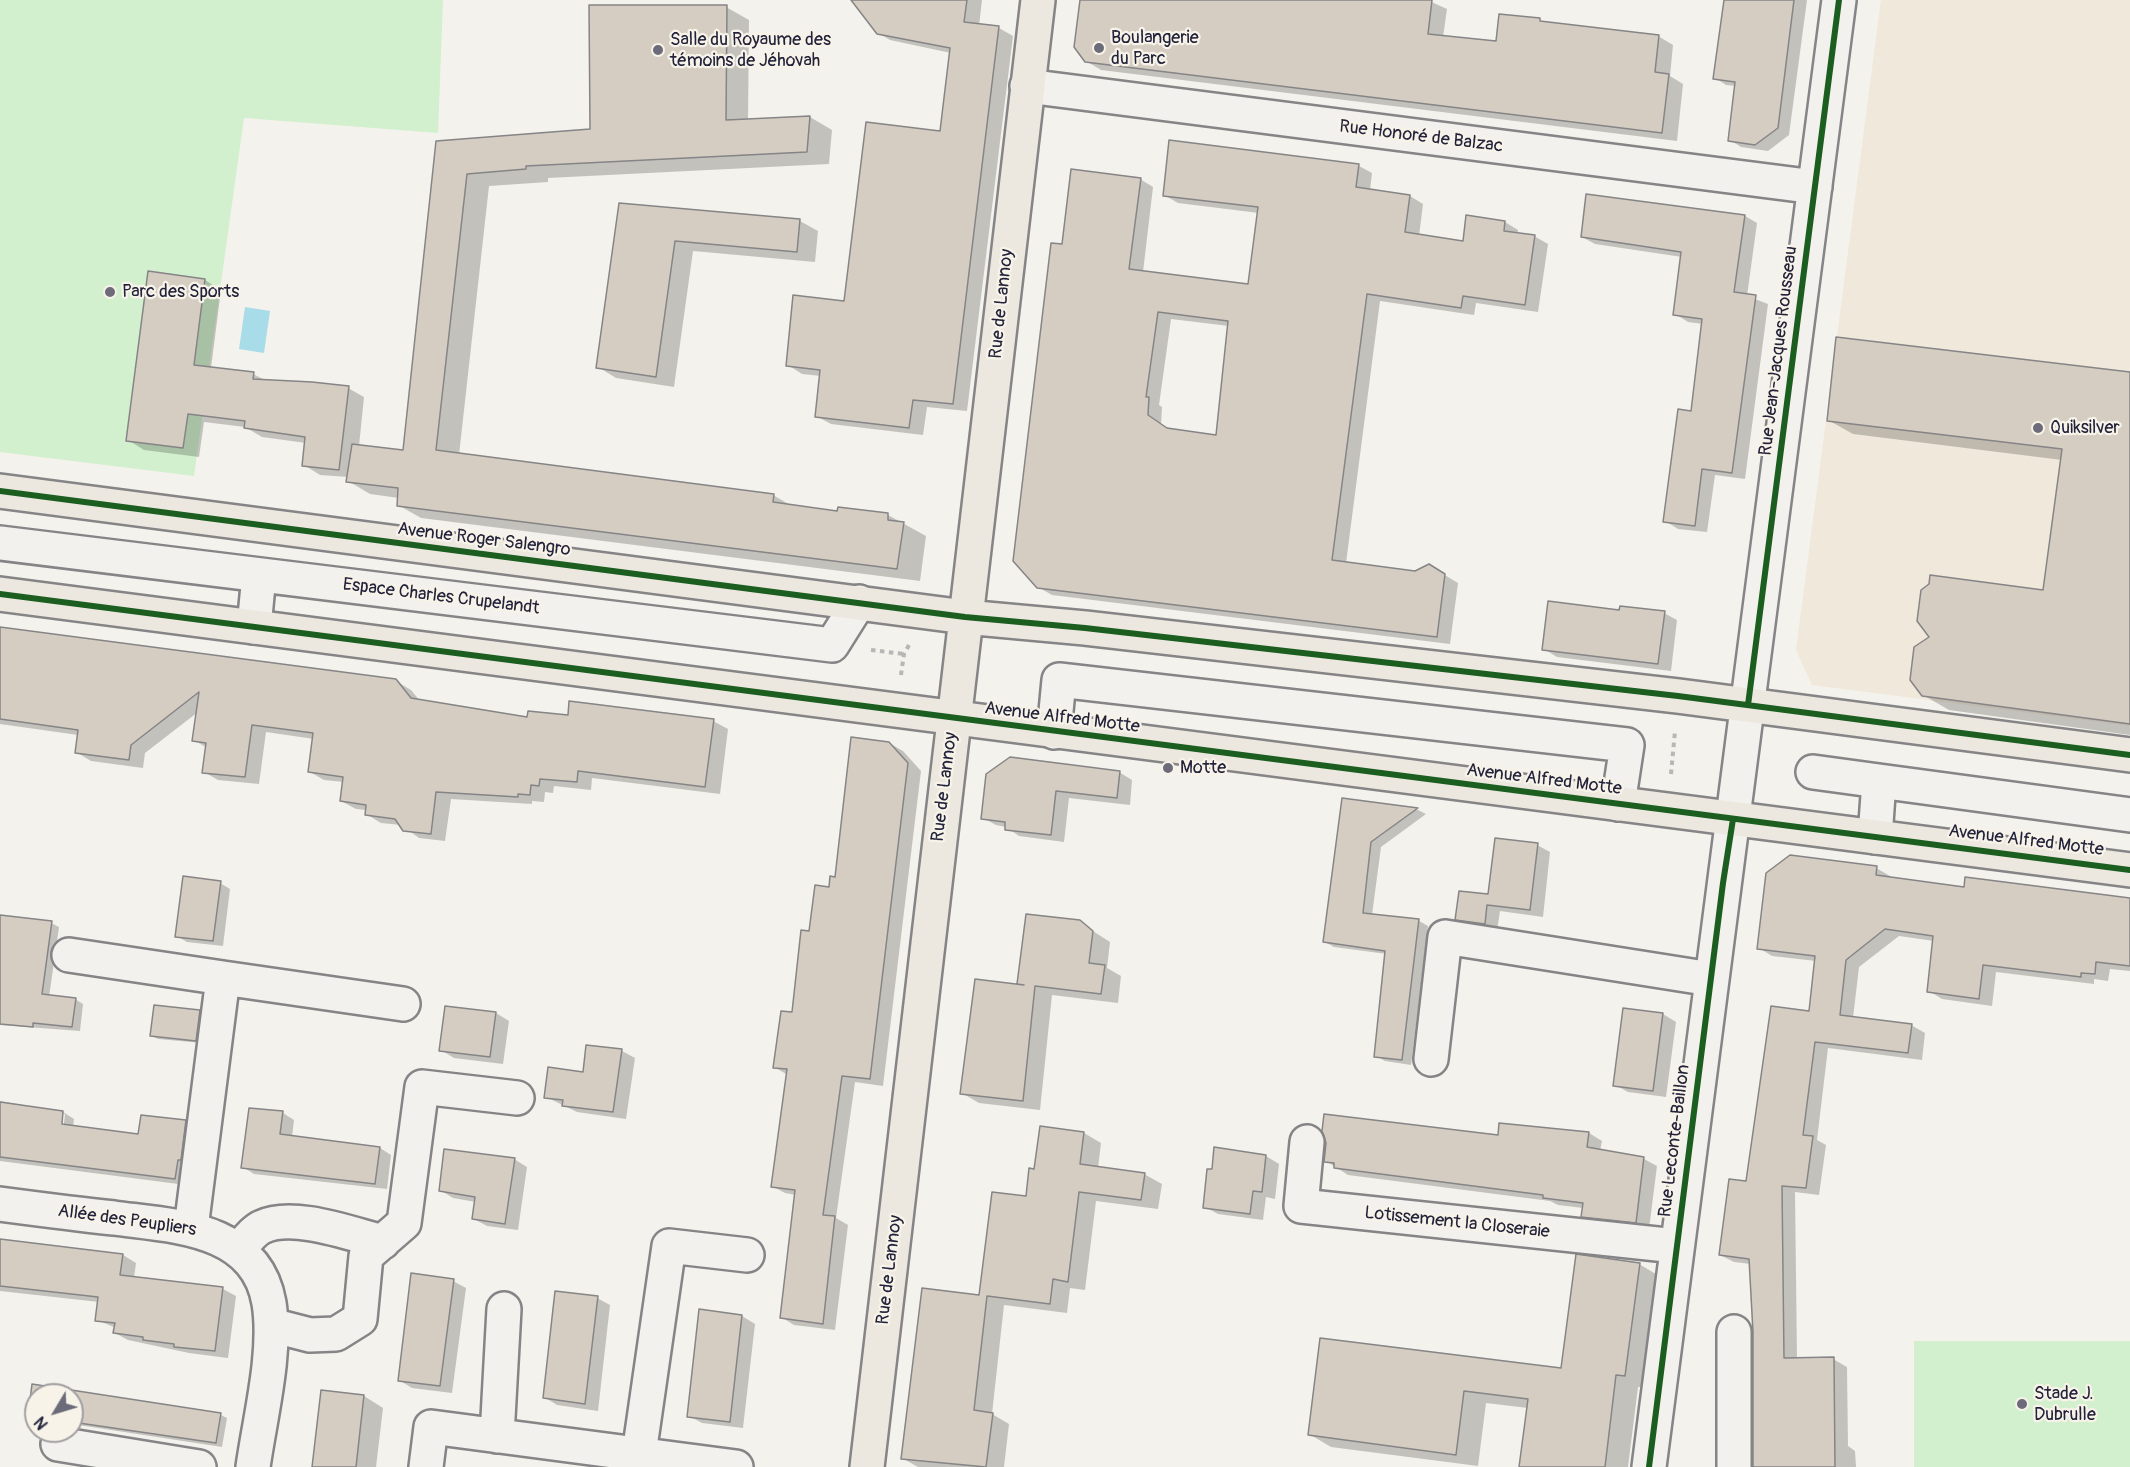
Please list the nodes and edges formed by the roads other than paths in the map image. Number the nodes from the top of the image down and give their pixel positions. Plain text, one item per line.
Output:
1 (1038, 0) edge
2 (1839, 0) edge
3 (1027, 86) junction
4 (1815, 187) junction
5 (0, 491) edge
6 (0, 543) edge
7 (259, 575) junction
8 (0, 594) edge
9 (859, 602) junction
10 (965, 617) junction
11 (254, 627) junction
12 (1748, 705) junction
13 (954, 719) junction
14 (1054, 732) junction
15 (2130, 755) edge
16 (1813, 772) dead end
17 (1879, 781) junction
18 (1618, 804) junction
19 (2130, 815) edge
20 (1733, 819) junction
21 (1875, 837) junction
22 (2130, 870) edge
23 (69, 955) dead end
24 (223, 978) junction
25 (1711, 979) junction
26 (403, 1004) dead end
27 (1431, 1059) dead end
28 (517, 1098) dead end
29 (1307, 1142) dead end
30 (0, 1204) edge
31 (191, 1228) junction
32 (383, 1242) junction
33 (1676, 1246) junction
34 (238, 1250) junction
35 (747, 1255) dead end
36 (504, 1309) dead end
37 (271, 1324) junction
38 (1734, 1332) dead end
39 (497, 1436) junction
40 (58, 1444) dead end
41 (639, 1454) junction
42 (199, 1467) edge
43 (253, 1467) edge
44 (426, 1467) edge
45 (736, 1467) edge
46 (867, 1467) edge
47 (1649, 1467) edge
48 (1734, 1467) edge

1 - 3 main road, Rue de Lannoy
2 - 4 street, Rue Jean-Jacques Rousseau
3 - 4 street, Rue Honoré de Balzac
3 - 10 main road, Rue de Lannoy
4 - 12 street, Rue Jean-Jacques Rousseau
5 - 9 main road, Avenue Roger Salengro
6 - 7 street, Espace Charles Crupelandt
7 - 9 street, Espace Charles Crupelandt
7 - 11 street
8 - 11 main road
9 - 10 main road, Avenue Roger Salengro
10 - 12 main road
10 - 13 main road, Rue de Lannoy
11 - 13 main road
12 - 15 main road
12 - 20 street, Rue Leconte-Baillon
13 - 14 main road, Avenue Alfred Motte
13 - 46 main road, Rue de Lannoy
14 - 18 main road, Avenue Alfred Motte
14 - 18 street
16 - 17 street
17 - 19 street
17 - 21 street
18 - 20 main road, Avenue Alfred Motte
20 - 21 main road, Avenue Alfred Motte
20 - 25 street, Rue Leconte-Baillon
21 - 22 main road, Avenue Alfred Motte
23 - 24 street
24 - 26 street
24 - 31 street
25 - 27 street
25 - 33 street, Rue Leconte-Baillon
28 - 32 street
29 - 33 street, Lotissement la Closeraie
30 - 31 street, Allée des Peupliers
31 - 34 street, Allée des Peupliers
32 - 34 street
32 - 37 street
33 - 47 street, Rue Leconte-Baillon
34 - 37 street, Allée des Peupliers
35 - 41 street
36 - 39 street
37 - 43 street, Allée des Peupliers
38 - 48 street
39 - 41 street
39 - 44 street
40 - 42 street
41 - 45 street

